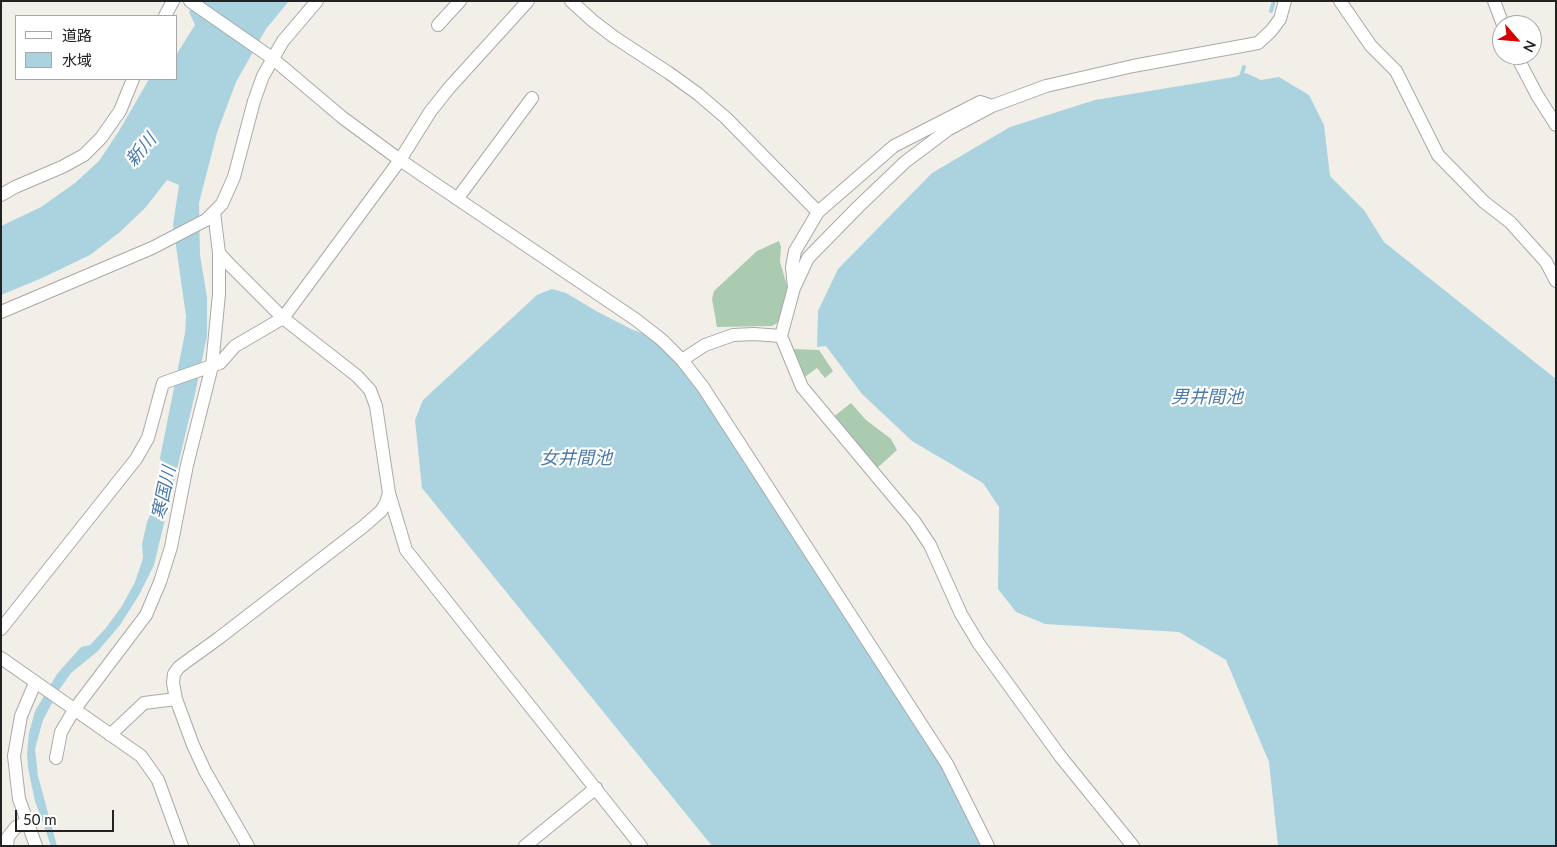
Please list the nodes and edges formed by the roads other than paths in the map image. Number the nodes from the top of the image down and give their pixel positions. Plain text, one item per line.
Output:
1 (173, 1) edge
2 (190, 1) edge
3 (317, 1) edge
4 (528, 1) edge
5 (571, 1) edge
6 (1285, 1) edge
7 (1340, 1) edge
8 (1494, 1) edge
9 (455, 3) edge
10 (165, 15) edge
11 (1499, 15) edge
12 (438, 25) dead end
13 (268, 56) junction
14 (1521, 65) edge
15 (133, 80) edge
16 (532, 98) dead end
17 (992, 106) junction
18 (1556, 125) edge
19 (400, 160) junction
20 (1, 195) edge
21 (457, 199) junction
22 (818, 212) junction
23 (210, 216) junction
24 (219, 253) junction
25 (1551, 259) edge
26 (1556, 281) edge
27 (794, 288) junction
28 (1, 312) edge
29 (283, 318) junction
30 (781, 336) junction
31 (682, 360) junction
32 (208, 368) junction
33 (389, 493) junction
34 (1, 629) edge
35 (1, 658) edge
36 (38, 685) junction
37 (176, 699) junction
38 (71, 708) junction
39 (110, 735) junction
40 (56, 758) dead end
41 (596, 788) junction
42 (27, 822) junction
43 (7, 846) edge
44 (36, 846) edge
45 (182, 846) edge
46 (248, 846) edge
47 (525, 846) edge
48 (641, 846) edge
49 (988, 846) edge
50 (1132, 846) edge

1 - 10 street
2 - 13 street
3 - 13 street
4 - 19 street
5 - 22 street
6 - 17 street
7 - 25 street
8 - 11 street
9 - 12 street
13 - 19 street
13 - 23 street
14 - 18 street
15 - 20 street
16 - 21 street
17 - 22 street
17 - 27 street
19 - 21 street
19 - 29 street
21 - 31 street
22 - 27 street
23 - 24 street
23 - 28 street
24 - 29 street
24 - 32 street
25 - 26 street
27 - 30 street
29 - 32 street
29 - 33 street
30 - 31 street
30 - 50 street
31 - 49 street
32 - 34 street
32 - 38 street
33 - 37 street
33 - 41 street
35 - 36 street
36 - 38 street
36 - 42 street
37 - 39 street
37 - 46 street
38 - 39 street
38 - 40 street
39 - 45 street
41 - 47 street
41 - 48 street
42 - 43 street
42 - 44 street

